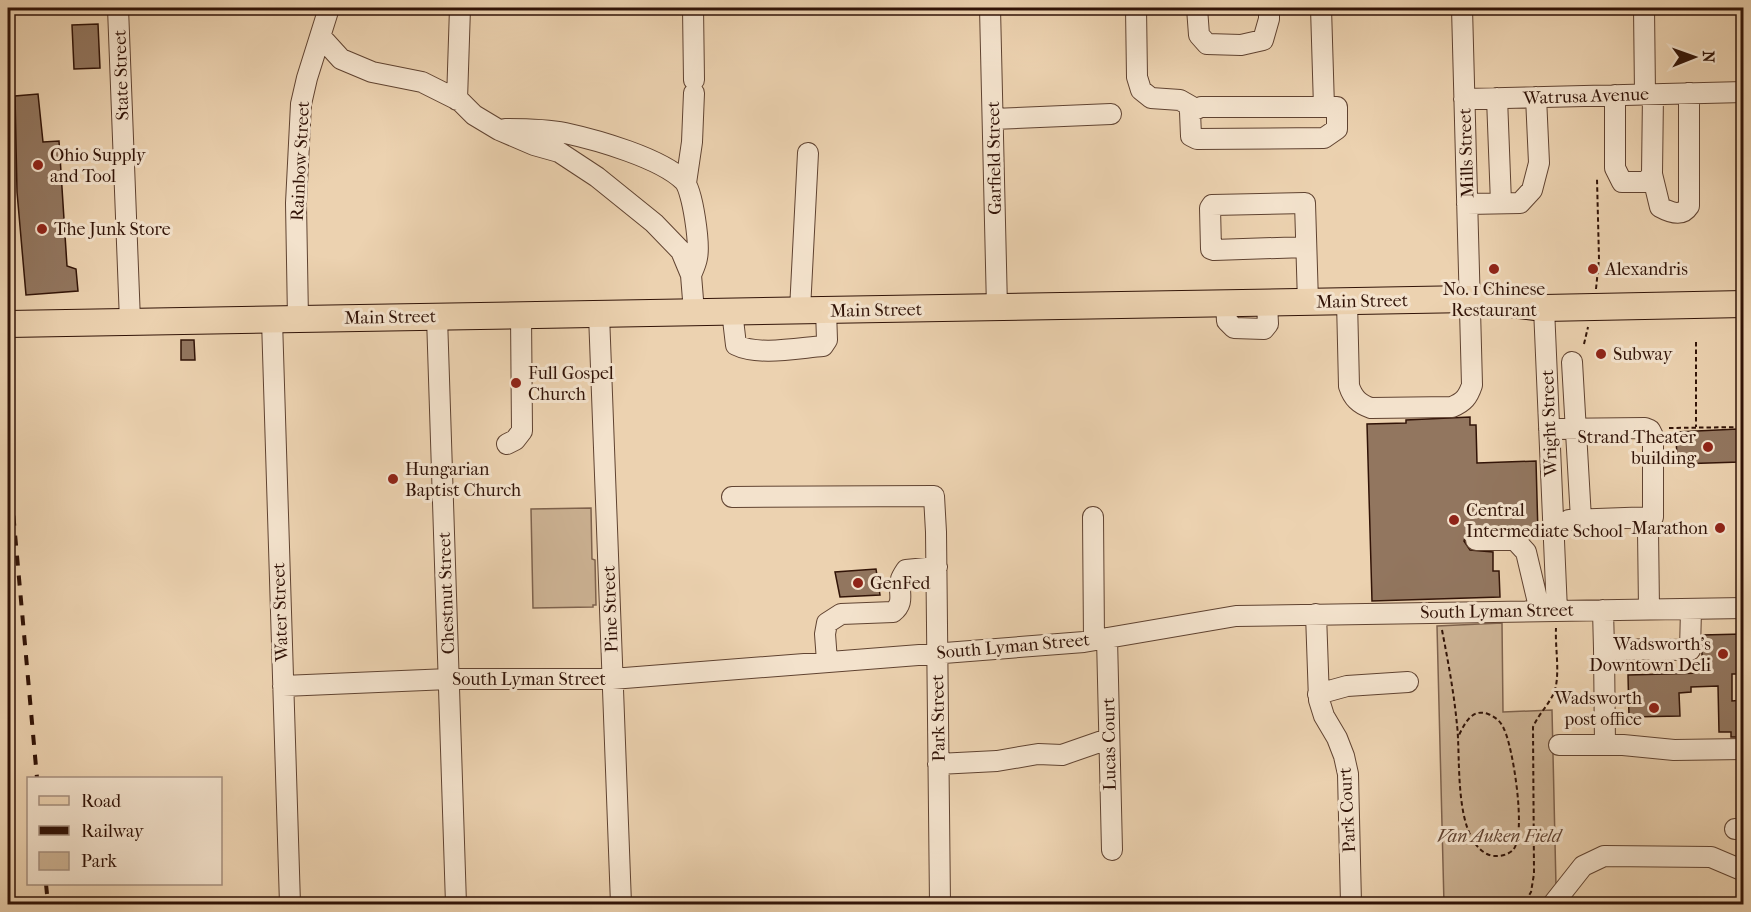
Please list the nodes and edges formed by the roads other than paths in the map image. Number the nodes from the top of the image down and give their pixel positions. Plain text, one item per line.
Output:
1 (118, 8) edge
2 (330, 8) edge
3 (460, 8) edge
4 (693, 8) edge
5 (990, 8) edge
6 (1136, 8) edge
7 (1197, 8) edge
8 (1269, 8) edge
9 (1321, 8) edge
10 (1462, 8) edge
11 (1644, 8) edge
12 (321, 37) junction
13 (1743, 92) edge
14 (1689, 93) junction
15 (1615, 94) junction
16 (1649, 94) junction
17 (1536, 97) junction
18 (1497, 98) junction
19 (1464, 99) junction
20 (457, 100) junction
21 (1324, 106) junction
22 (1194, 108) junction
23 (1111, 114) dead end
24 (993, 119) junction
25 (499, 130) junction
26 (808, 153) dead end
27 (1652, 174) junction
28 (686, 183) junction
29 (1502, 203) junction
30 (1467, 204) junction
31 (1306, 247) junction
32 (691, 275) junction
33 (1470, 299) junction
34 (1347, 301) junction
35 (1308, 302) junction
36 (1743, 304) edge
37 (997, 308) junction
38 (1544, 308) junction
39 (800, 310) junction
40 (826, 310) junction
41 (732, 311) junction
42 (694, 312) junction
43 (599, 314) junction
44 (521, 315) junction
45 (437, 317) junction
46 (298, 319) junction
47 (272, 320) junction
48 (130, 321) junction
49 (8, 324) edge
50 (1572, 362) dead end
51 (1549, 429) junction
52 (1577, 429) junction
53 (507, 444) dead end
54 (732, 497) dead end
55 (1653, 516) junction
56 (1093, 517) dead end
57 (1581, 519) junction
58 (1553, 521) junction
59 (1476, 540) dead end
60 (937, 567) junction
61 (1743, 608) edge
62 (1649, 609) junction
63 (1691, 609) junction
64 (1604, 610) junction
65 (1548, 611) junction
66 (1316, 614) junction
67 (1100, 639) junction
68 (1604, 649) junction
69 (937, 653) junction
70 (827, 661) junction
71 (449, 679) junction
72 (612, 679) junction
73 (1408, 682) dead end
74 (283, 686) junction
75 (1318, 694) junction
76 (1108, 739) junction
77 (1559, 745) dead end
78 (1605, 745) junction
79 (1743, 749) edge
80 (938, 764) junction
81 (1112, 850) dead end
82 (1743, 871) edge
83 (290, 904) edge
84 (456, 904) edge
85 (621, 904) edge
86 (940, 904) edge
87 (1351, 904) edge
88 (1553, 904) edge

1 - 48 street, State Street
2 - 12 street, Rainbow Street
3 - 20 street
4 - 28 street
5 - 24 street, Garfield Street
6 - 22 street
7 - 8 street
9 - 21 street
10 - 19 street, Mills Street
11 - 16 street
12 - 20 street
12 - 46 street, Rainbow Street
13 - 14 street, Watrusa Avenue
14 - 16 street, Watrusa Avenue
14 - 27 street
15 - 16 street, Watrusa Avenue
15 - 17 street, Watrusa Avenue
15 - 27 street
16 - 27 street
17 - 18 street, Watrusa Avenue
17 - 29 street
18 - 19 street, Watrusa Avenue
18 - 29 street
19 - 30 street, Mills Street
20 - 25 street
21 - 22 street
21 - 22 street
23 - 24 street
24 - 37 street, Garfield Street
25 - 28 street
25 - 32 street
26 - 39 street
28 - 32 street
29 - 30 street
30 - 33 street, Mills Street
31 - 31 street
31 - 35 street
32 - 42 street
33 - 34 main road, Main Street
33 - 34 street, Mills Street
33 - 38 main road, Main Street
34 - 35 main road, Main Street
35 - 37 main road, Main Street
36 - 38 main road, Main Street
37 - 40 main road, Main Street
38 - 51 street, Wright Street
39 - 40 main road, Main Street
39 - 41 main road, Main Street
40 - 41 street
41 - 42 main road, Main Street
42 - 43 main road, Main Street
43 - 44 main road, Main Street
43 - 72 street, Pine Street
44 - 45 main road, Main Street
44 - 53 street
45 - 46 main road, Main Street
45 - 71 street, Chestnut Street
46 - 47 main road, Main Street
47 - 48 main road, Main Street
47 - 74 street, Water Street
48 - 49 main road, Main Street
50 - 52 street
51 - 52 street
51 - 58 street, Wright Street
52 - 55 street
52 - 57 street
54 - 60 street, Park Street
55 - 57 street
55 - 62 street
56 - 67 street, Lucas Court
57 - 58 street
58 - 65 street, Wright Street
59 - 65 street
60 - 69 street, Park Street
60 - 70 street
61 - 63 street, South Lyman Street
62 - 63 street, South Lyman Street
62 - 64 street, South Lyman Street
63 - 68 street
64 - 65 street, South Lyman Street
64 - 68 street
65 - 66 street, South Lyman Street
66 - 67 street, South Lyman Street
66 - 75 street, Park Court
67 - 69 street, South Lyman Street
67 - 76 street, Lucas Court
68 - 78 street
69 - 70 street, South Lyman Street
69 - 80 street, Park Street
70 - 72 street, South Lyman Street
71 - 72 street, South Lyman Street
71 - 74 street, South Lyman Street
71 - 84 street, Chestnut Street
72 - 85 street, Pine Street
73 - 75 street
74 - 83 street, Water Street
75 - 87 street, Park Court
76 - 80 street
76 - 81 street, Lucas Court
77 - 78 street
78 - 79 street
80 - 86 street, Park Street
82 - 88 street

